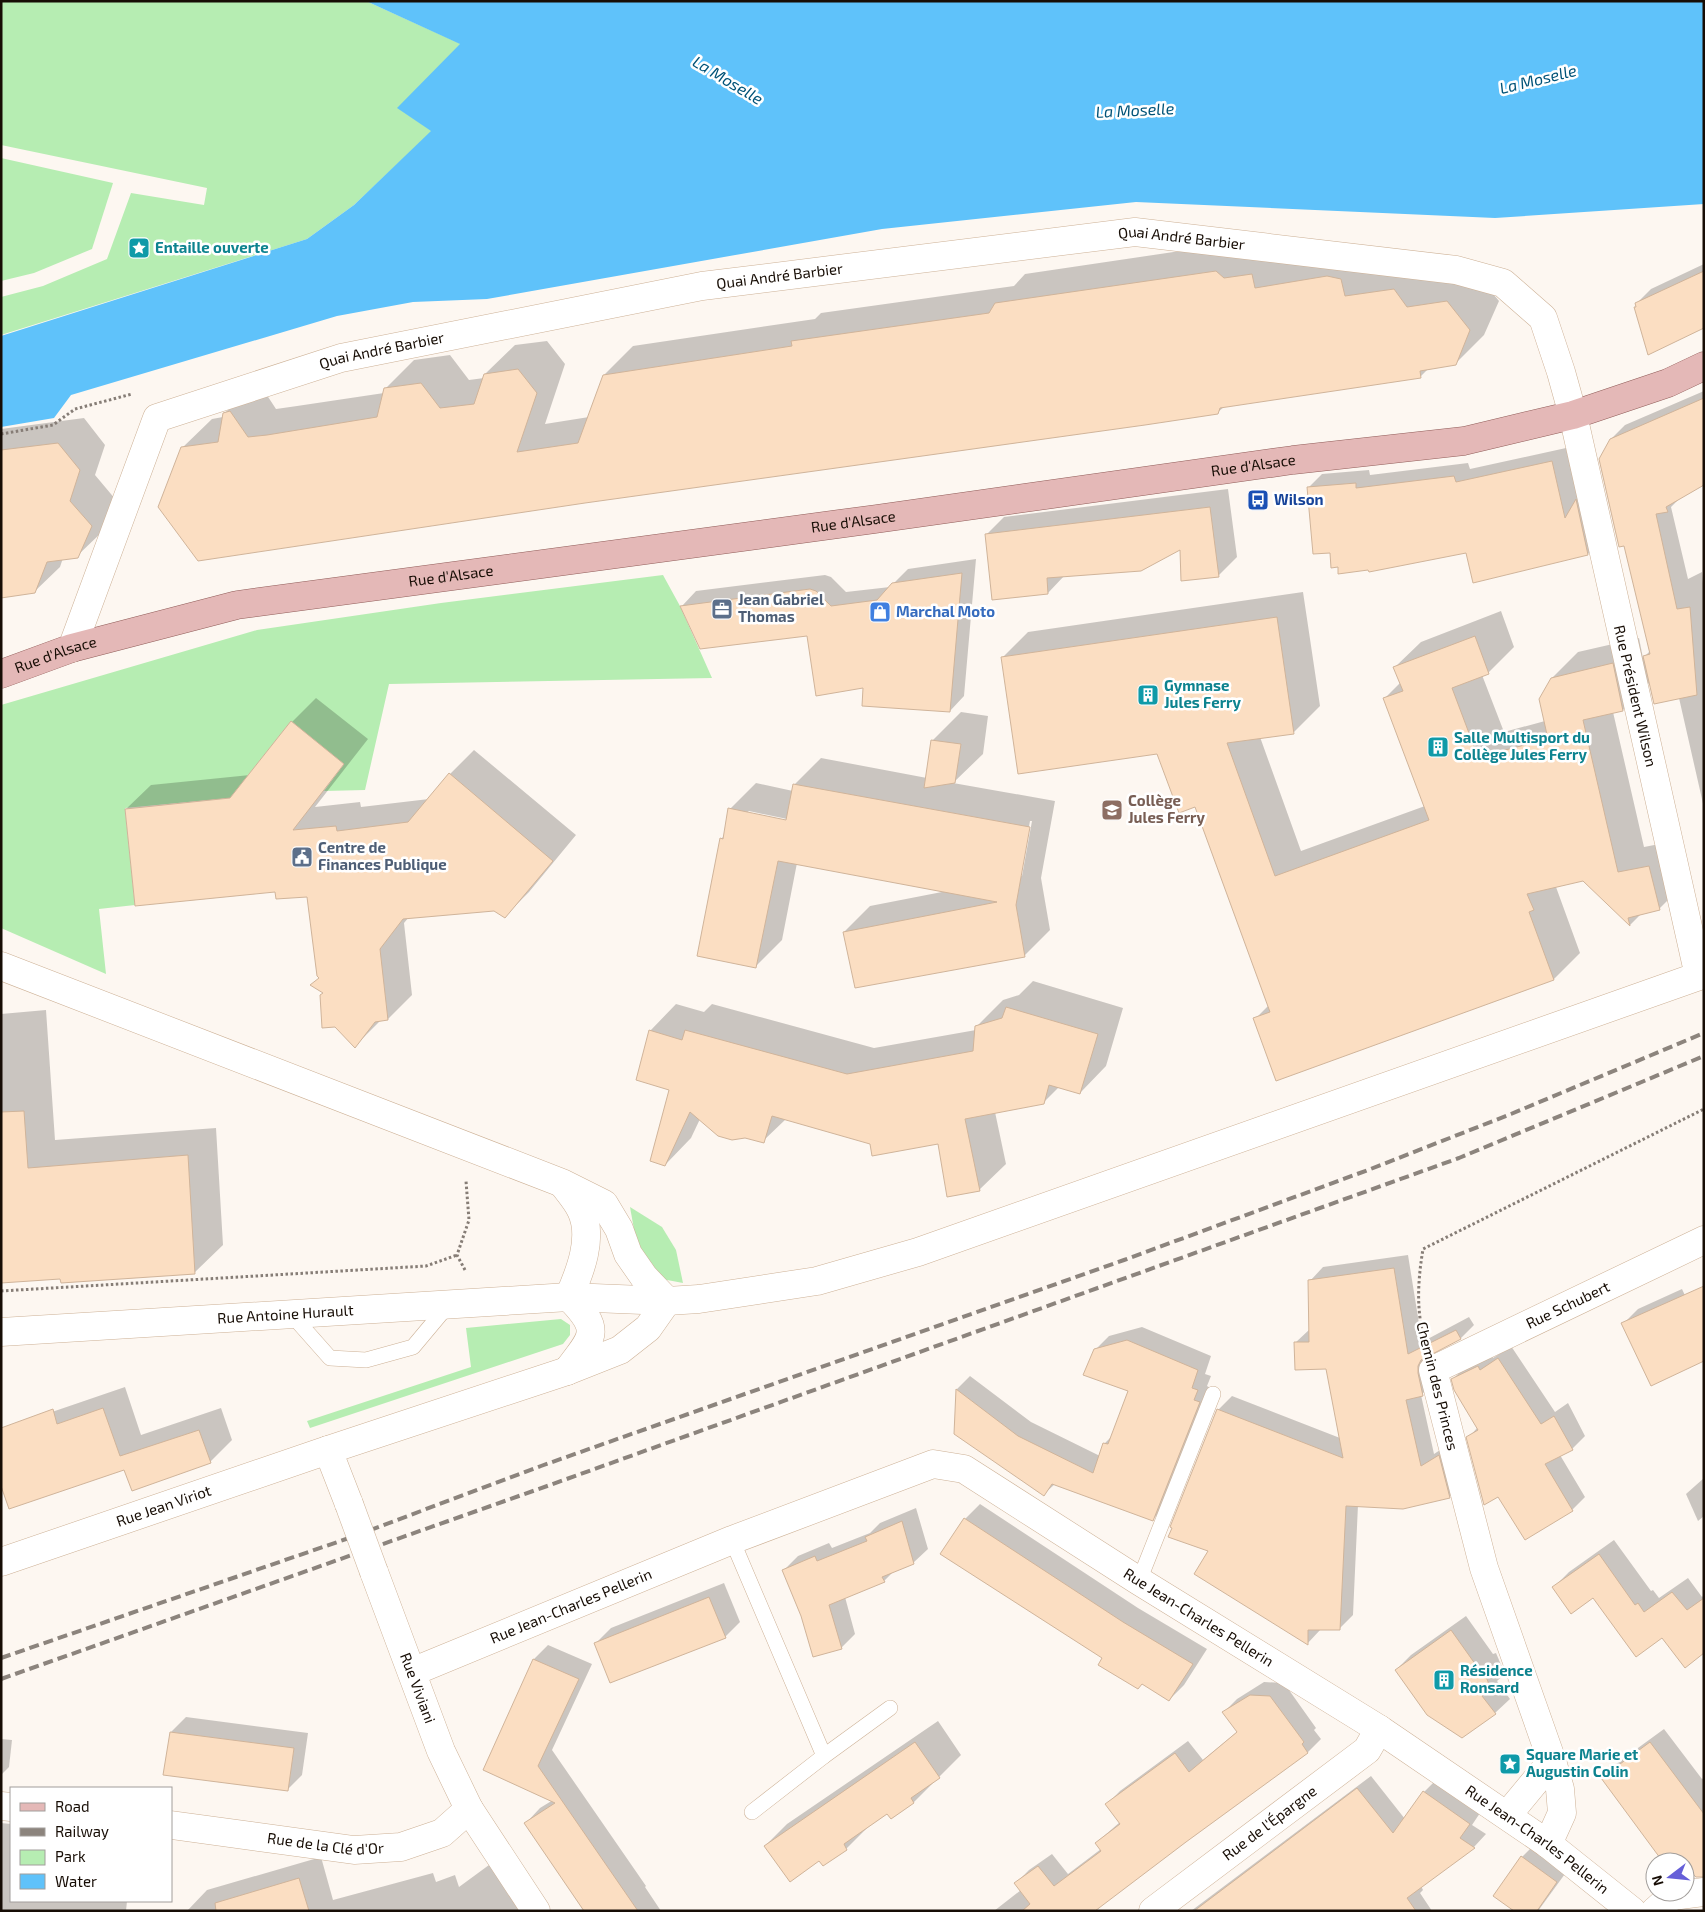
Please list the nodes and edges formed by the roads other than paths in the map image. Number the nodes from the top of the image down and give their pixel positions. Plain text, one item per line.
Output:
1 (1704, 366) edge
2 (1573, 415) junction
3 (72, 648) junction
4 (1, 674) edge
5 (1, 966) edge
6 (1701, 976) edge
7 (562, 1183) junction
8 (1704, 1240) edge
9 (568, 1297) junction
10 (667, 1301) junction
11 (461, 1303) junction
12 (291, 1314) junction
13 (1, 1332) edge
14 (1433, 1370) joint
15 (567, 1371) junction
16 (1213, 1394) dead end
17 (328, 1450) junction
18 (732, 1540) junction
19 (1, 1562) edge
20 (1140, 1581) junction
21 (412, 1672) junction
22 (890, 1708) dead end
23 (1379, 1728) junction
24 (824, 1756) junction
25 (1552, 1762) junction
26 (469, 1809) junction
27 (752, 1812) dead end
28 (1509, 1816) junction
29 (172, 1826) edge
30 (1548, 1844) junction
31 (1704, 1892) edge
32 (536, 1911) edge
33 (1153, 1911) edge
34 (1632, 1911) edge
35 (1655, 1911) edge

1 - 2 main road, Rue d'Alsace
2 - 3 main road, Rue d'Alsace
2 - 3 street, Quai André Barbier
2 - 6 street, Rue Président Wilson
3 - 4 main road, Rue d'Alsace
5 - 7 street
6 - 10 street, Rue Antoine Hurault
7 - 9 street
7 - 10 street
8 - 14 street, Rue Schubert
9 - 10 street, Rue Antoine Hurault
9 - 11 street, Rue Antoine Hurault
9 - 15 street
10 - 15 street, Rue Jean Viriot
11 - 12 street, Rue Antoine Hurault
11 - 12 lane
12 - 13 street, Rue Antoine Hurault
14 - 25 street, Chemin des Princes
15 - 17 street, Rue Jean Viriot
16 - 20 lane
17 - 19 street, Rue Jean Viriot
17 - 21 street, Rue Viviani, bridge
18 - 20 street, Rue Jean-Charles Pellerin
18 - 21 street, Rue Jean-Charles Pellerin
18 - 24 lane
20 - 23 street, Rue Jean-Charles Pellerin
21 - 26 street, Rue Viviani
22 - 24 lane
23 - 28 street, Rue Jean-Charles Pellerin
23 - 33 street, Rue de l'Épargne
24 - 27 lane
25 - 28 street
25 - 30 street, Chemin des Princes
26 - 29 street, Rue de la Clé d'Or
26 - 32 street, Rue Viviani
28 - 30 street, Rue Jean-Charles Pellerin
30 - 34 street, Rue Jean-Charles Pellerin
31 - 35 street

